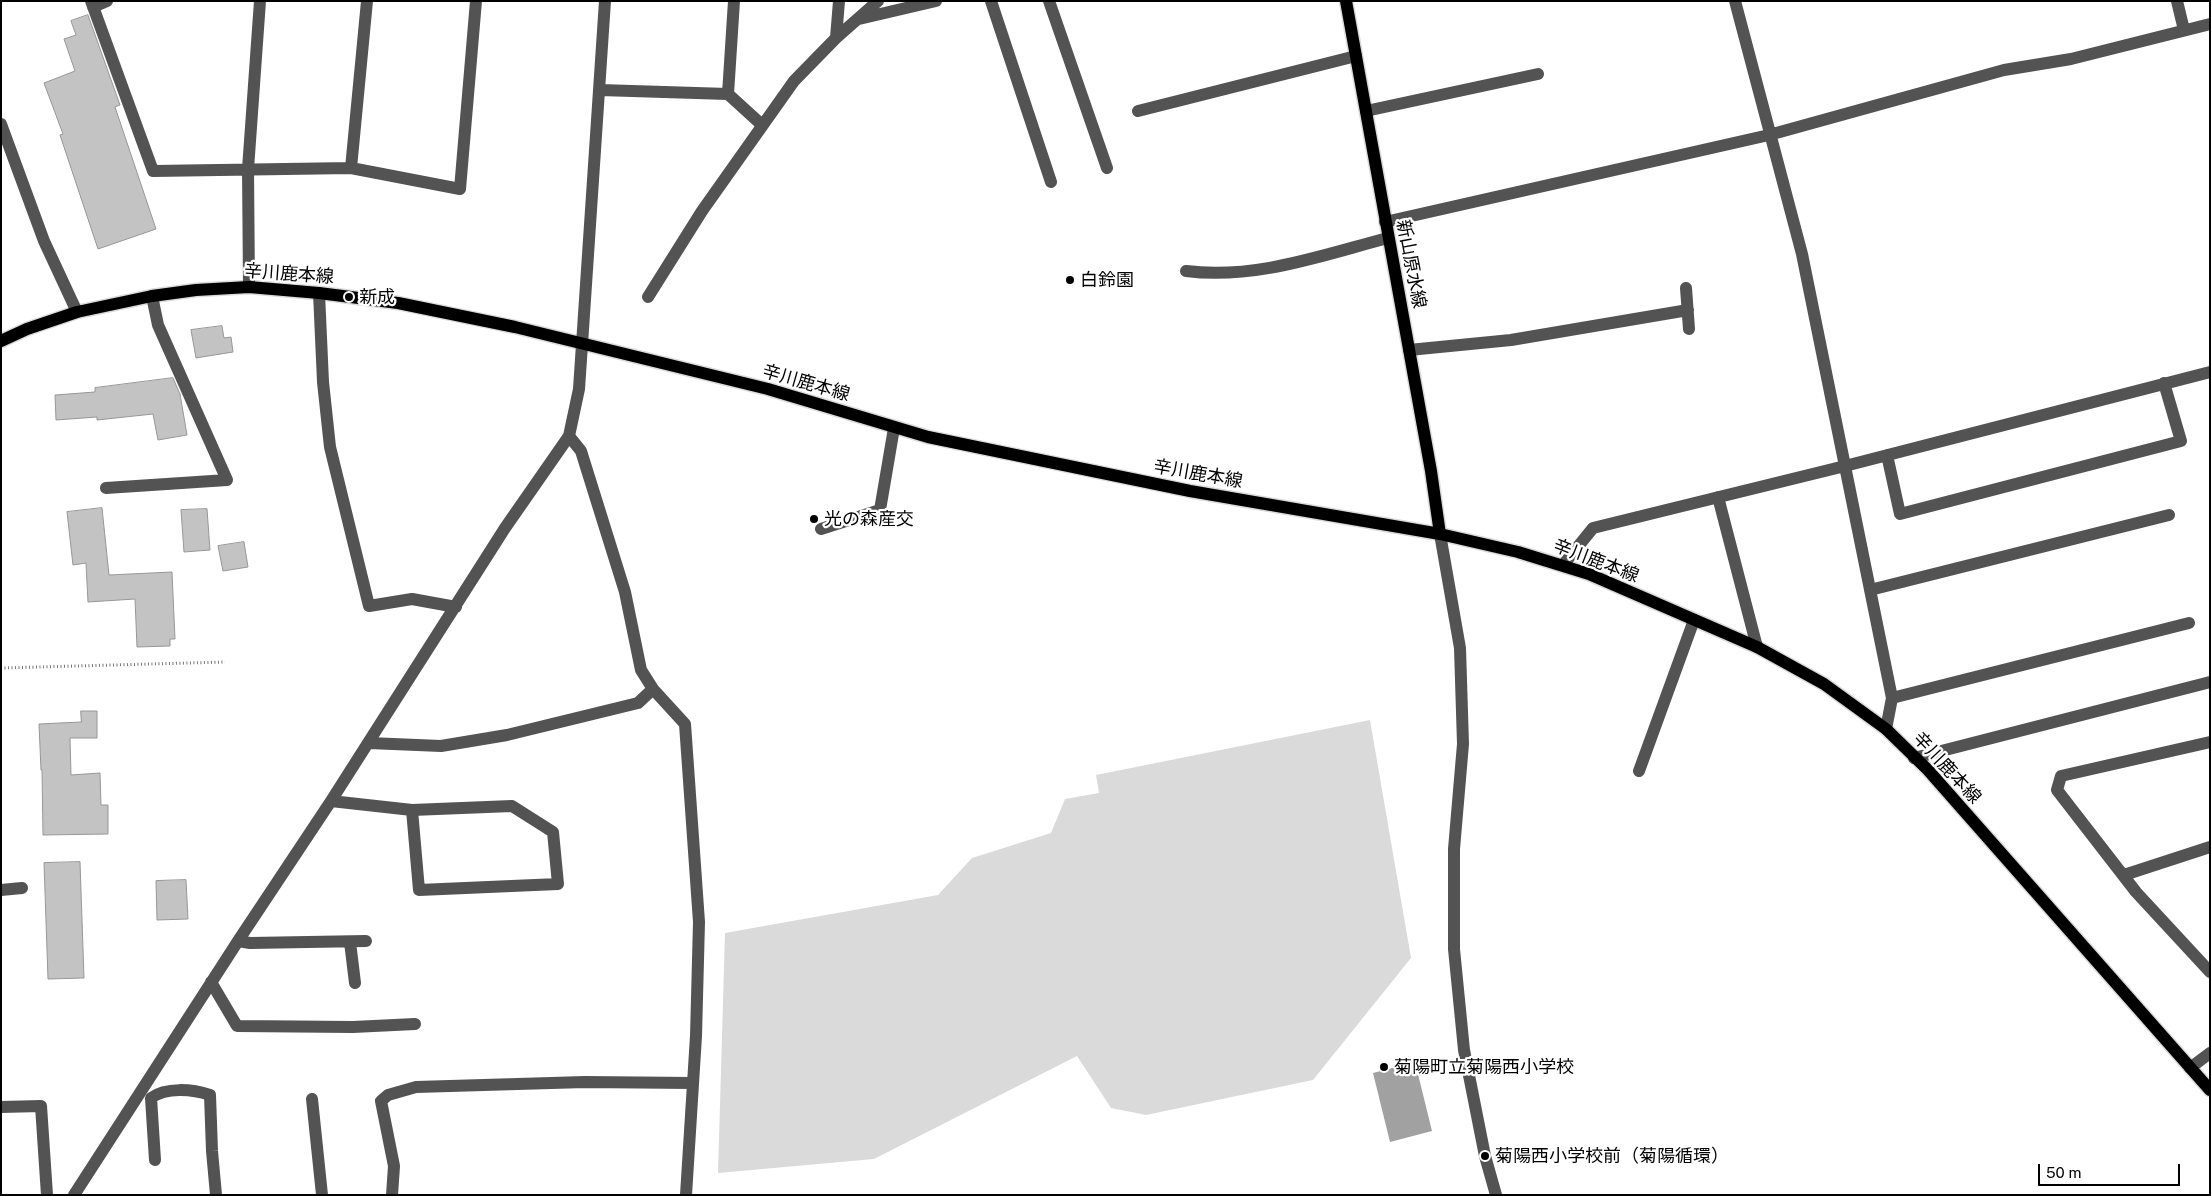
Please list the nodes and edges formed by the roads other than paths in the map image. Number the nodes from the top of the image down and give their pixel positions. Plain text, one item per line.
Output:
1 (106, 1) edge
2 (260, 1) edge
3 (367, 1) edge
4 (476, 1) edge
5 (605, 1) edge
6 (734, 1) edge
7 (839, 1) edge
8 (878, 1) edge
9 (936, 1) edge
10 (991, 1) edge
11 (1049, 1) edge
12 (1346, 1) edge
13 (1735, 1) edge
14 (2177, 1) edge
15 (92, 4) edge
16 (859, 19) junction
17 (2210, 24) edge
18 (2184, 30) junction
19 (836, 38) junction
20 (1356, 56) junction
21 (1538, 74) dead end
22 (600, 90) junction
23 (728, 94) junction
24 (1138, 111) dead end
25 (1366, 112) junction
26 (1, 124) edge
27 (762, 125) junction
28 (1769, 135) junction
29 (351, 168) junction
30 (1106, 168) dead end
31 (248, 169) junction
32 (1051, 182) dead end
33 (1385, 222) junction
34 (1388, 238) junction
35 (1186, 271) dead end
36 (249, 287) junction
37 (1686, 288) dead end
38 (319, 292) junction
39 (152, 296) junction
40 (648, 297) dead end
41 (1688, 310) junction
42 (77, 312) junction
43 (1689, 329) dead end
44 (1, 341) edge
45 (581, 344) junction
46 (1409, 350) junction
47 (2210, 372) edge
48 (2164, 383) junction
49 (894, 428) junction
50 (569, 436) junction
51 (1886, 455) junction
52 (1844, 466) junction
53 (106, 488) dead end
54 (1718, 497) junction
55 (2169, 515) dead end
56 (821, 529) dead end
57 (1440, 534) junction
58 (1563, 565) junction
59 (1870, 590) junction
60 (456, 607) junction
61 (1694, 620) junction
62 (2189, 623) dead end
63 (1757, 647) junction
64 (2210, 682) edge
65 (653, 689) junction
66 (1892, 698) junction
67 (1886, 729) junction
68 (2210, 742) edge
69 (368, 743) junction
70 (1914, 758) junction
71 (1639, 771) dead end
72 (331, 801) junction
73 (412, 810) junction
74 (2210, 847) edge
75 (2124, 875) junction
76 (22, 888) dead end
77 (1, 890) edge
78 (238, 941) junction
79 (366, 941) dead end
80 (350, 942) junction
81 (2210, 972) edge
82 (211, 982) junction
83 (355, 983) dead end
84 (415, 1024) dead end
85 (2210, 1053) edge
86 (2190, 1068) junction
87 (692, 1082) junction
88 (2210, 1090) edge
89 (312, 1099) dead end
90 (1, 1107) edge
91 (155, 1160) dead end
92 (47, 1195) edge
93 (74, 1195) edge
94 (216, 1195) edge
95 (322, 1195) edge
96 (392, 1195) edge
97 (686, 1195) edge
98 (1496, 1195) edge

1 - 15 street
2 - 31 street
3 - 29 street
4 - 29 street
5 - 22 street
6 - 23 street
7 - 19 street
8 - 16 street
9 - 16 street
10 - 32 street
11 - 30 street
12 - 20 main road, 新山原水線
13 - 28 street
14 - 18 street
15 - 31 street
16 - 19 street
17 - 18 street
18 - 28 street
19 - 27 street
20 - 24 street
20 - 25 main road, 新山原水線
21 - 25 street
22 - 23 street
22 - 45 street
23 - 27 street
25 - 33 main road, 新山原水線
26 - 42 street
27 - 40 street
28 - 33 street
28 - 52 street
29 - 31 street
31 - 36 street
33 - 34 main road, 新山原水線
34 - 35 street
34 - 46 main road, 新山原水線
36 - 38 main road, 辛川鹿本線
36 - 39 main road, 辛川鹿本線
37 - 41 street
38 - 45 main road, 辛川鹿本線
38 - 60 street
39 - 42 main road, 辛川鹿本線
39 - 53 street
41 - 43 street
41 - 46 street
42 - 44 main road, 辛川鹿本線
45 - 49 main road, 辛川鹿本線
45 - 50 street
46 - 57 main road, 新山原水線
47 - 48 street
48 - 51 street
48 - 51 street
49 - 56 street
49 - 57 main road, 辛川鹿本線
50 - 60 street
50 - 65 street
51 - 52 street
52 - 54 street
52 - 59 street
54 - 58 street
54 - 63 street
55 - 59 street
57 - 58 main road, 辛川鹿本線
57 - 98 street
58 - 61 main road, 辛川鹿本線
59 - 66 street
60 - 69 street
61 - 63 main road, 辛川鹿本線
61 - 71 street
62 - 66 street
63 - 67 main road, 辛川鹿本線
64 - 70 street
65 - 69 street
65 - 87 street
66 - 67 street
67 - 70 main road, 辛川鹿本線
68 - 75 street
69 - 72 street
70 - 86 main road, 辛川鹿本線
72 - 73 street
72 - 78 street
73 - 73 street
74 - 75 street
75 - 81 street
76 - 77 street
78 - 80 street
78 - 82 street
79 - 80 street
80 - 83 street
82 - 84 street
82 - 93 street
85 - 86 street
86 - 88 main road, 辛川鹿本線
87 - 96 street
87 - 97 street
89 - 95 street
90 - 92 street
91 - 94 street

